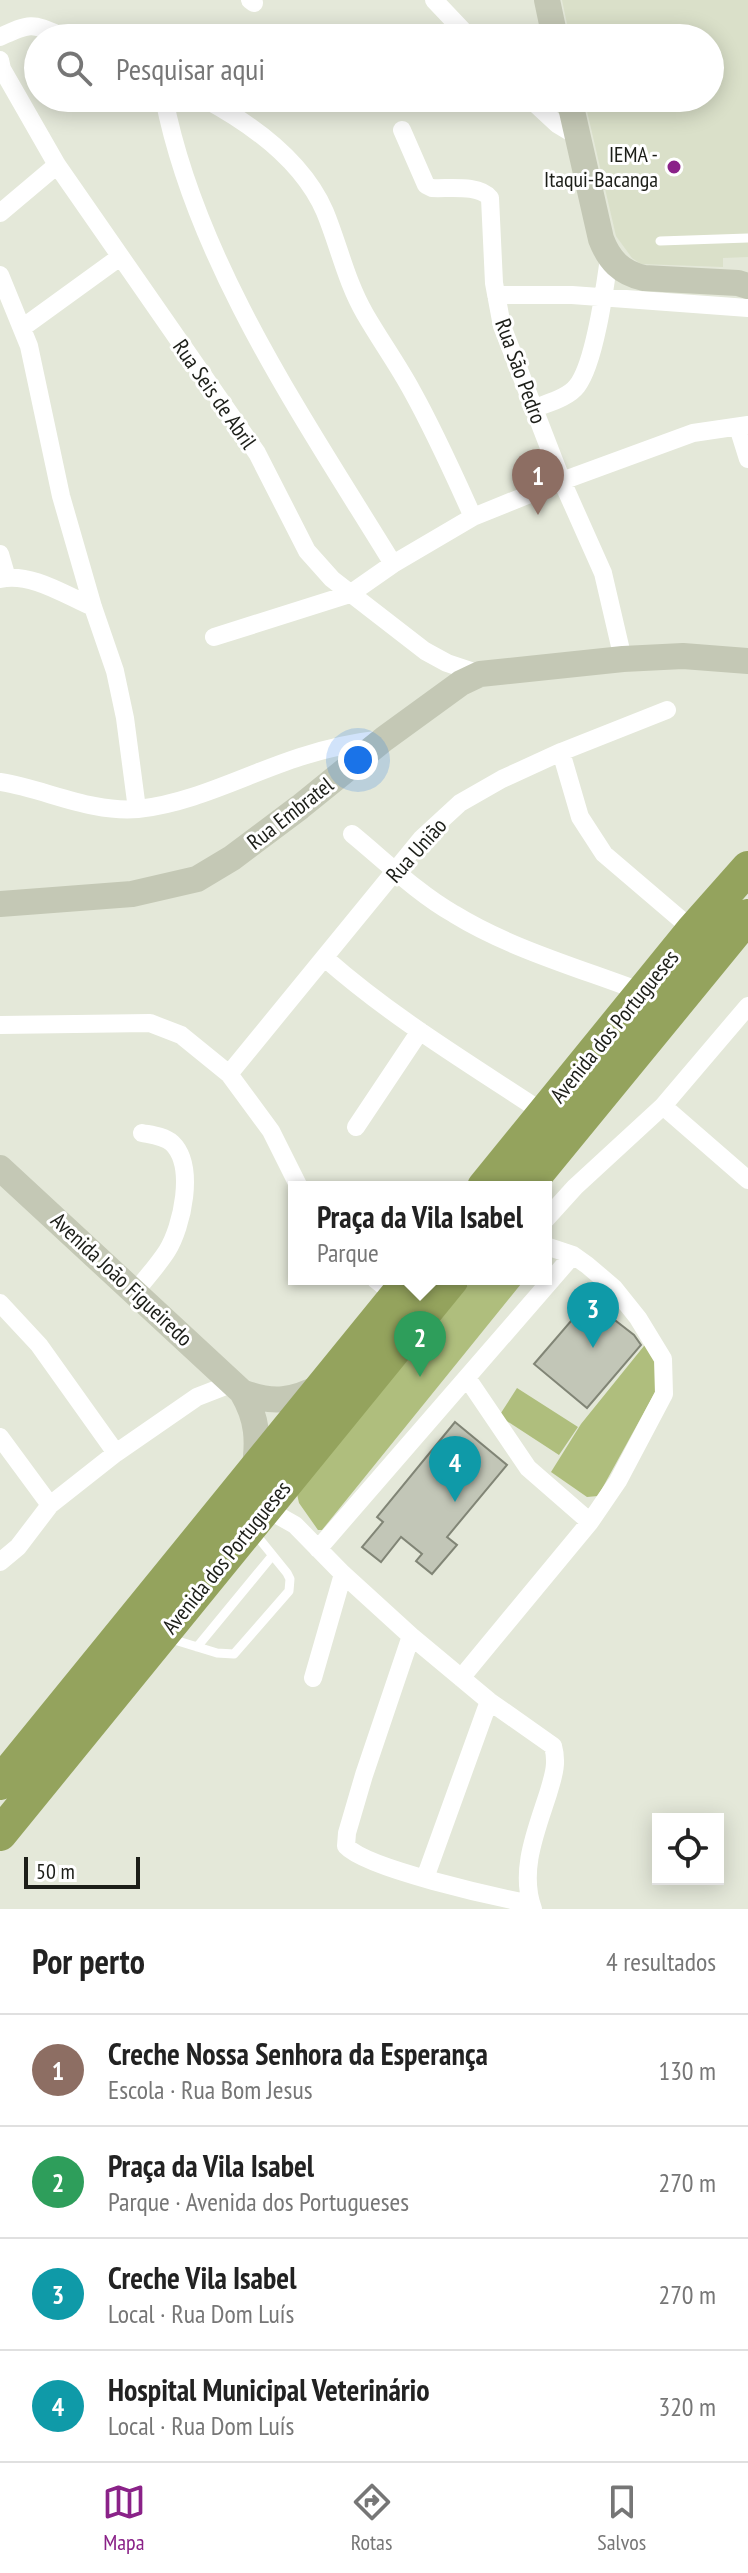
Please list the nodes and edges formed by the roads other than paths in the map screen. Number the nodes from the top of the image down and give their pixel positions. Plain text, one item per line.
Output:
1 (434, 0) edge
2 (547, 0) edge
3 (457, 24) edge
4 (552, 24) edge
5 (24, 25) edge
6 (0, 37) edge
7 (0, 60) edge
8 (24, 107) edge
9 (27, 112) edge
10 (168, 112) edge
11 (229, 112) edge
12 (544, 112) edge
13 (572, 112) edge
14 (402, 130) dead end
15 (577, 136) junction
16 (57, 165) junction
17 (0, 213) edge
18 (748, 238) edge
19 (660, 241) dead end
20 (120, 257) junction
21 (609, 258) junction
22 (0, 275) edge
23 (748, 286) edge
24 (496, 295) junction
25 (604, 298) junction
26 (748, 308) edge
27 (22, 328) junction
28 (533, 409) junction
29 (743, 426) edge
30 (748, 459) edge
31 (562, 481) junction
32 (473, 517) junction
33 (0, 554) edge
34 (393, 564) junction
35 (3, 579) edge
36 (350, 594) junction
37 (93, 607) junction
38 (214, 637) dead end
39 (623, 659) junction
40 (748, 661) edge
41 (480, 674) junction
42 (667, 710) dead end
43 (384, 739) junction
44 (561, 752) junction
45 (0, 782) edge
46 (137, 809) junction
47 (352, 834) dead end
48 (748, 868) edge
49 (396, 871) junction
50 (0, 904) edge
51 (748, 916) edge
52 (693, 930) junction
53 (326, 959) junction
54 (642, 992) junction
55 (748, 1006) edge
56 (0, 1025) edge
57 (420, 1031) junction
58 (602, 1042) junction
59 (229, 1074) junction
60 (663, 1106) junction
61 (544, 1113) junction
62 (356, 1127) dead end
63 (142, 1133) dead end
64 (0, 1168) edge
65 (532, 1180) edge
66 (748, 1180) edge
67 (296, 1181) edge
68 (489, 1181) edge
69 (552, 1212) edge
70 (552, 1248) edge
71 (573, 1255) junction
72 (552, 1279) edge
73 (394, 1285) edge
74 (447, 1285) edge
75 (547, 1285) edge
76 (136, 1291) junction
77 (0, 1303) edge
78 (467, 1378) junction
79 (324, 1385) junction
80 (238, 1387) junction
81 (0, 1437) edge
82 (116, 1453) junction
83 (262, 1499) junction
84 (50, 1505) junction
85 (590, 1522) junction
86 (318, 1549) junction
87 (272, 1556) junction
88 (0, 1562) edge
89 (343, 1574) junction
90 (161, 1636) junction
91 (411, 1636) junction
92 (197, 1647) junction
93 (313, 1678) dead end
94 (461, 1678) junction
95 (489, 1701) junction
96 (1, 1780) edge
97 (0, 1834) edge
98 (425, 1878) junction
99 (532, 1907) edge

1 - 3 street
2 - 4 main road
5 - 6 street
7 - 8 street, Rua Seis de Abril
9 - 16 street, Rua Seis de Abril
10 - 34 street
11 - 32 street
12 - 15 street
13 - 15 main road
14 - 24 street, Rua São Pedro
15 - 21 main road
16 - 17 street
16 - 20 street, Rua Seis de Abril
18 - 19 lane
20 - 27 street
20 - 36 street, Rua Seis de Abril
21 - 23 main road
21 - 25 street
22 - 27 street
24 - 25 street
24 - 28 street, Rua São Pedro
25 - 26 street
25 - 28 street
27 - 37 street
28 - 31 street, Rua São Pedro
29 - 30 street
29 - 31 street
31 - 32 street
31 - 39 street, Rua São Pedro
32 - 34 street
33 - 35 street
34 - 36 street
35 - 37 street
36 - 38 street
36 - 41 street, Rua Seis de Abril
37 - 46 street
39 - 40 main road, Rua Embratel
39 - 41 main road, Rua Embratel
41 - 43 main road, Rua Embratel
42 - 44 street, Rua União
43 - 46 street
43 - 50 main road, Rua Embratel
44 - 49 street, Rua União
44 - 52 street
45 - 46 street
47 - 49 street
48 - 52 highway, Avenida dos Portugueses
49 - 53 street, Rua União
49 - 54 street
51 - 65 highway, Avenida dos Portugueses
52 - 54 highway, Avenida dos Portugueses
53 - 57 street
53 - 59 street, Rua União
54 - 58 highway, Avenida dos Portugueses
55 - 60 street
56 - 59 street
57 - 61 street
57 - 62 street
58 - 61 highway, Avenida dos Portugueses
58 - 65 highway
59 - 67 street
60 - 66 street
60 - 69 street
61 - 68 highway, Avenida dos Portugueses
63 - 76 street
64 - 76 main road, Avenida João Figueiredo
70 - 71 street
71 - 72 street
71 - 85 street
73 - 79 highway, Avenida dos Portugueses
74 - 83 highway, Avenida dos Portugueses
75 - 78 street
76 - 80 main road, Avenida João Figueiredo
77 - 82 street
78 - 85 street
78 - 86 street
79 - 80 main road
79 - 83 highway, Avenida dos Portugueses
80 - 82 street
80 - 83 main road, Avenida João Figueiredo
81 - 84 street
82 - 84 street
83 - 86 street
83 - 87 lane
83 - 90 highway, Avenida dos Portugueses
83 - 96 highway, Avenida dos Portugueses
84 - 88 street
85 - 94 street
86 - 89 street
87 - 92 lane
87 - 92 lane
89 - 91 street
89 - 93 street
90 - 92 lane
90 - 97 highway, Avenida dos Portugueses
91 - 94 street
91 - 98 street
94 - 95 street
95 - 98 street
95 - 99 street
98 - 99 street

